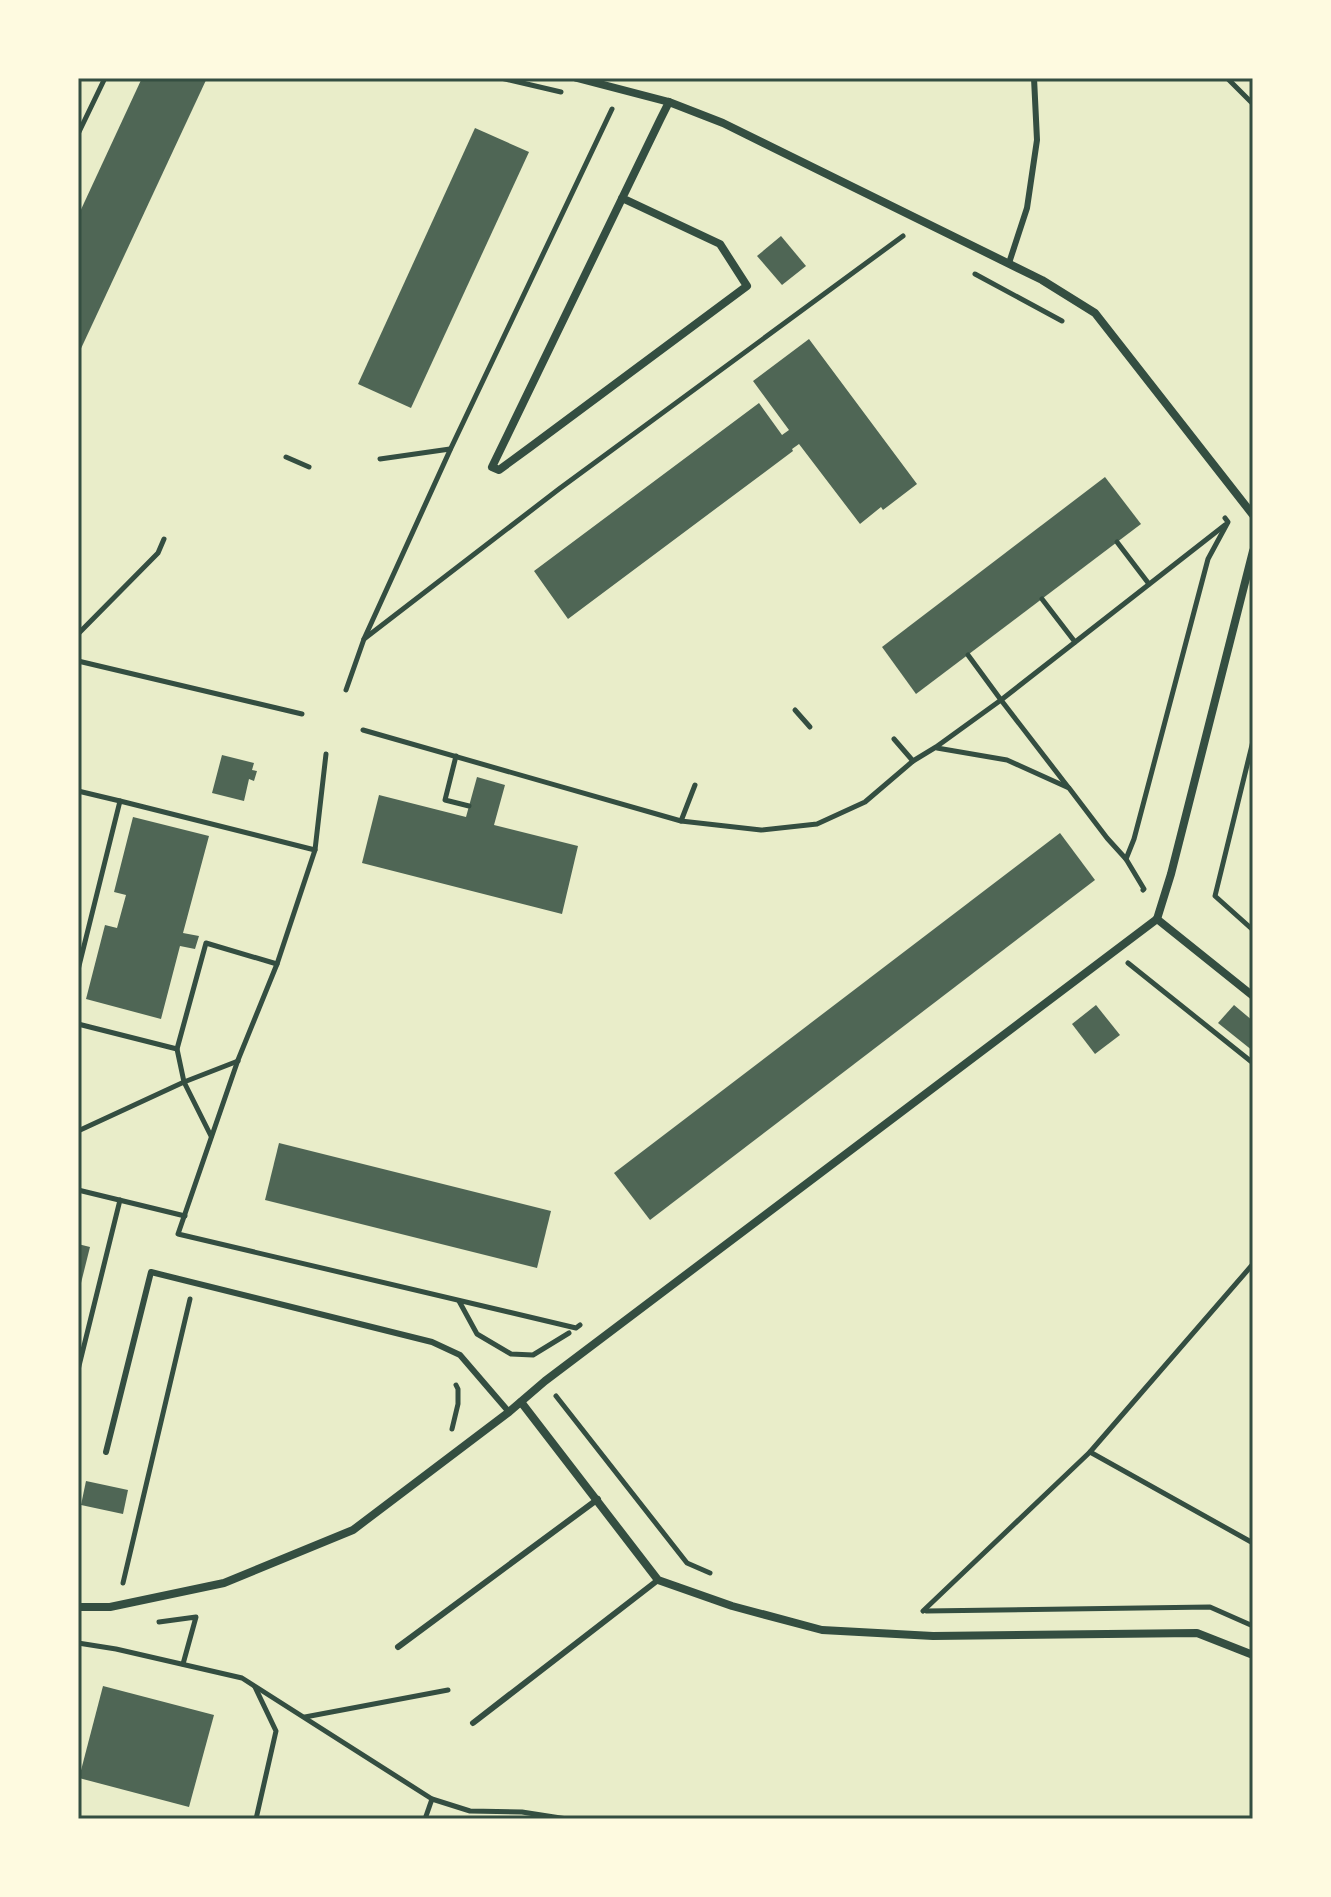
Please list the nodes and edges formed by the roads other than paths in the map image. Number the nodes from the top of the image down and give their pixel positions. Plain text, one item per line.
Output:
1 (577, 78) edge
2 (1034, 78) edge
3 (669, 102) junction
4 (622, 198) junction
5 (1009, 263) junction
6 (1251, 512) edge
7 (1253, 551) edge
8 (1157, 919) junction
9 (1253, 996) edge
10 (521, 1402) junction
11 (509, 1412) junction
12 (106, 1452) dead end
13 (598, 1499) junction
14 (658, 1580) junction
15 (78, 1607) edge
16 (398, 1647) dead end
17 (1253, 1655) edge
18 (473, 1723) dead end

1 - 3 street
2 - 5 lane
3 - 4 street
3 - 5 street
4 - 4 street
5 - 6 street
7 - 8 street
8 - 9 street
8 - 10 street
10 - 11 street
10 - 13 street
11 - 12 lane
11 - 15 street
13 - 14 street
13 - 16 lane
14 - 17 street
14 - 18 lane

